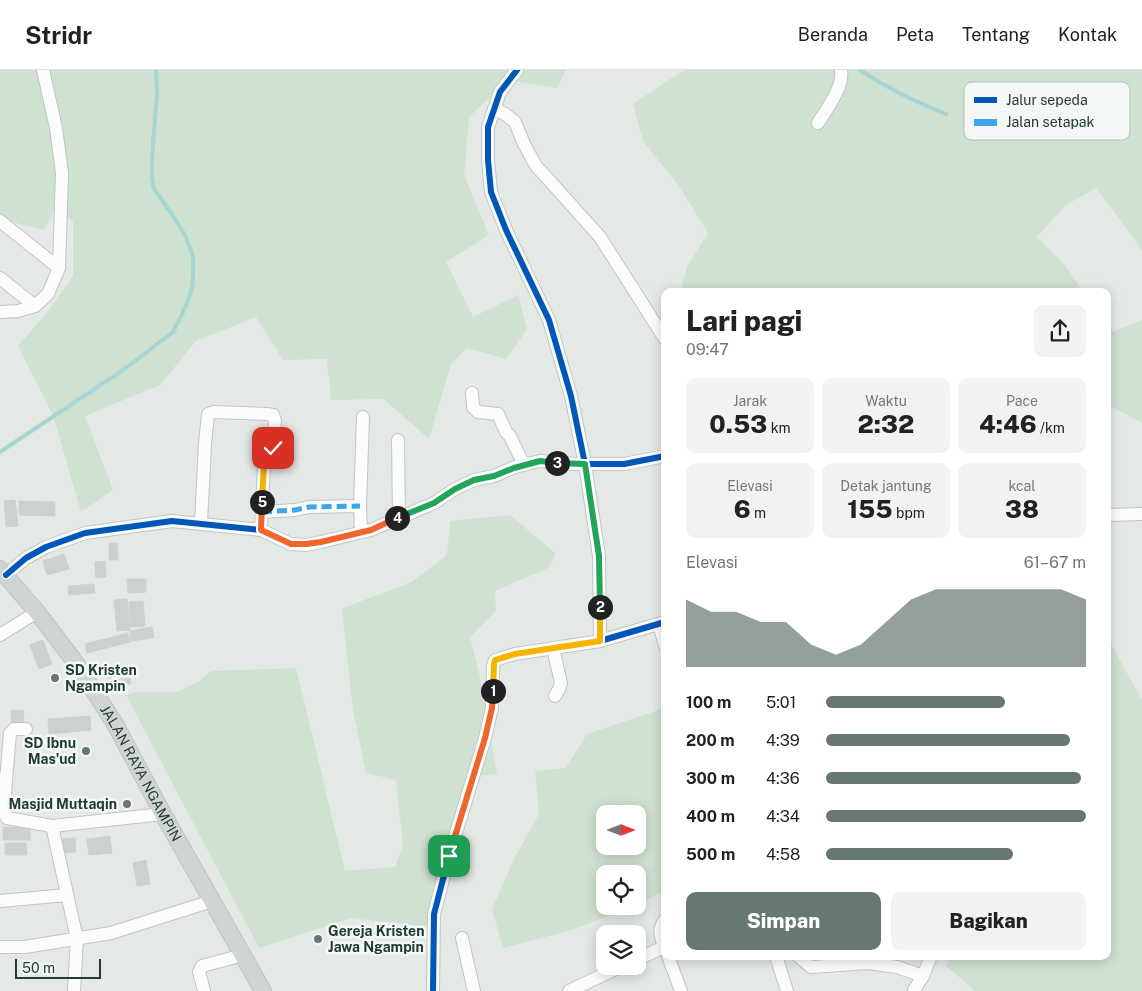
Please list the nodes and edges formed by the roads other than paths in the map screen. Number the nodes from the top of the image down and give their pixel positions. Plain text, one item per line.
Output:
1 (43, 70) edge
2 (517, 70) edge
3 (841, 70) edge
4 (494, 108) junction
5 (818, 123) dead end
6 (0, 221) edge
7 (59, 268) junction
8 (0, 278) edge
9 (35, 306) junction
10 (0, 312) edge
11 (661, 333) edge
12 (472, 393) dead end
13 (363, 417) dead end
14 (398, 440) dead end
15 (661, 457) edge
16 (585, 464) junction
17 (524, 465) junction
18 (360, 506) junction
19 (262, 512) junction
20 (1142, 514) edge
21 (1111, 515) edge
22 (395, 519) junction
23 (201, 524) junction
24 (261, 530) junction
25 (361, 532) junction
26 (4, 577) edge
27 (37, 612) junction
28 (661, 623) edge
29 (0, 635) edge
30 (600, 641) junction
31 (553, 648) junction
32 (555, 696) dead end
33 (26, 729) dead end
34 (5, 736) edge
35 (3, 779) edge
36 (163, 814) junction
37 (52, 826) junction
38 (67, 895) junction
39 (0, 901) edge
40 (212, 901) junction
41 (462, 938) dead end
42 (77, 939) junction
43 (0, 947) edge
44 (661, 952) edge
45 (243, 955) junction
46 (646, 957) edge
47 (669, 960) edge
48 (777, 960) edge
49 (803, 960) edge
50 (929, 960) edge
51 (603, 975) edge
52 (923, 976) junction
53 (74, 991) edge
54 (204, 991) edge
55 (263, 991) edge
56 (433, 991) edge
57 (474, 991) edge
58 (569, 991) edge
59 (681, 991) edge
60 (787, 991) edge
61 (914, 991) edge

1 - 7 street
2 - 4 street
3 - 5 street
4 - 11 street
4 - 16 street
6 - 7 street
7 - 9 street
8 - 9 street
9 - 10 street
12 - 17 street
13 - 18 street
14 - 22 street
15 - 16 street
16 - 17 street
16 - 30 street
17 - 22 street
18 - 19 street
18 - 25 street
19 - 23 street
19 - 24 street
20 - 21 street
22 - 25 street
23 - 24 street
23 - 26 street
24 - 25 street
26 - 27 main road, JALAN RAYA NGAMPIN
27 - 29 street
27 - 36 main road, JALAN RAYA NGAMPIN
28 - 30 street
30 - 31 street
31 - 32 street
31 - 56 street
33 - 34 street
34 - 35 street
35 - 37 street
36 - 37 street
36 - 40 main road, JALAN RAYA NGAMPIN
37 - 38 street
38 - 39 street
38 - 42 street
40 - 42 street
40 - 45 main road, JALAN RAYA NGAMPIN
41 - 57 street
42 - 43 street
42 - 53 street
44 - 46 street
45 - 54 street
45 - 55 main road, JALAN RAYA NGAMPIN
47 - 59 street
48 - 60 street
49 - 52 street
50 - 52 street
51 - 58 street
52 - 61 street

